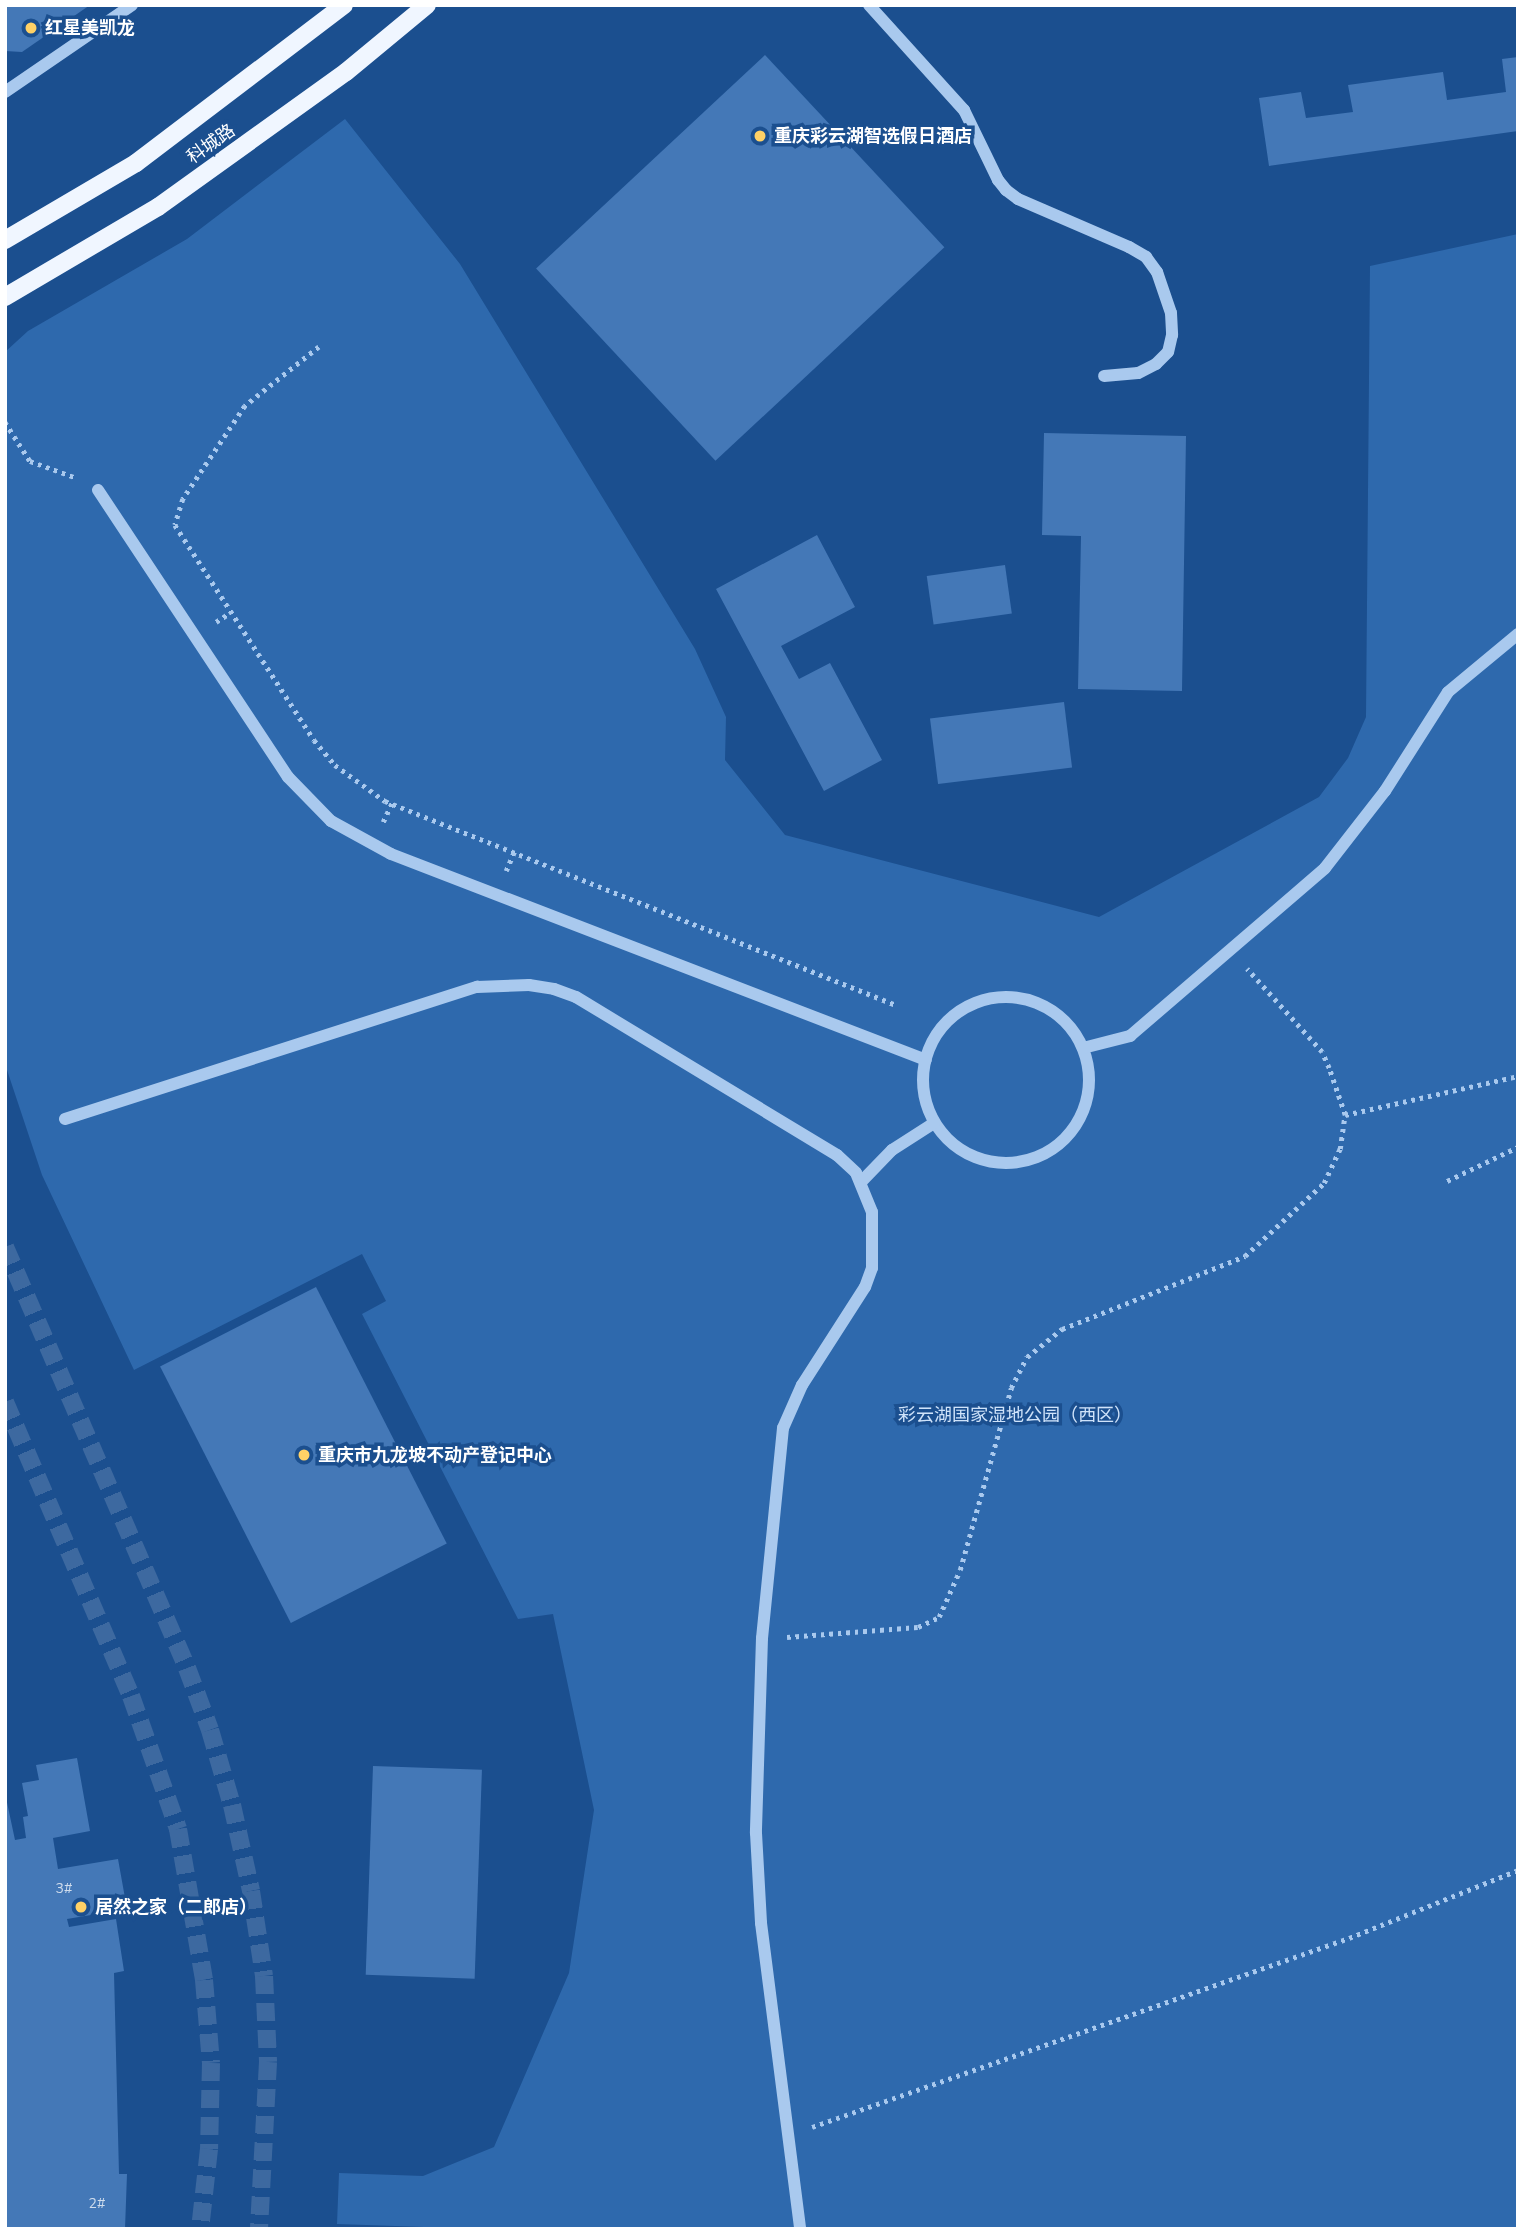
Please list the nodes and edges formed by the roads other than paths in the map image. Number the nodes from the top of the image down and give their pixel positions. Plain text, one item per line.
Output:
1 (132, 5) edge
2 (344, 5) edge
3 (427, 5) edge
4 (869, 5) edge
5 (5, 92) edge
6 (5, 240) edge
7 (5, 297) edge
8 (1104, 376) dead end
9 (98, 491) road end
10 (1518, 634) edge
11 (1083, 1048) junction
12 (926, 1060) junction
13 (65, 1119) dead end
14 (934, 1123) junction
15 (861, 1182) junction
16 (800, 2229) edge

1 - 5 lane
2 - 6 main road, 科城路
3 - 7 main road, 科城路
4 - 8 lane
9 - 12 lane
10 - 11 lane
11 - 12 lane
11 - 14 lane
12 - 14 lane
13 - 15 lane
14 - 15 lane
15 - 16 lane

